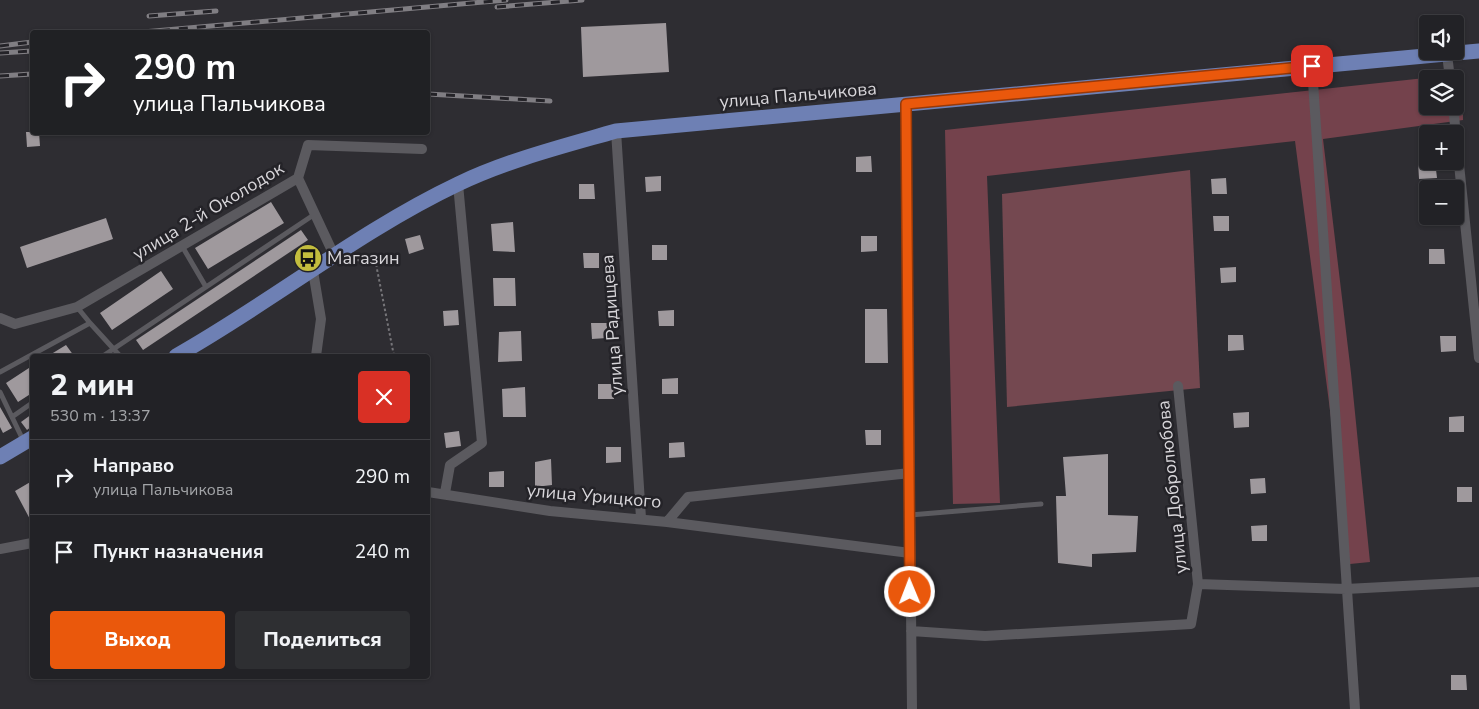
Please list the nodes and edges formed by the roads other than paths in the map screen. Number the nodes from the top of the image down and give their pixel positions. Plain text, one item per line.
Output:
1 (1479, 51) edge
2 (1464, 52) edge
3 (1419, 56) edge
4 (1312, 66) junction
5 (906, 104) junction
6 (1453, 115) edge
7 (616, 131) junction
8 (422, 149) dead end
9 (298, 178) junction
10 (458, 184) junction
11 (315, 214) junction
12 (182, 246) junction
13 (334, 255) junction
14 (313, 271) junction
15 (206, 287) junction
16 (77, 307) junction
17 (0, 318) edge
18 (90, 323) junction
19 (114, 349) junction
20 (33, 354) edge
21 (106, 354) edge
22 (118, 354) edge
23 (179, 354) edge
24 (316, 354) edge
25 (30, 356) edge
26 (1479, 358) edge
27 (0, 372) edge
28 (1178, 386) dead end
29 (0, 392) edge
30 (30, 404) edge
31 (12, 417) junction
32 (28, 440) edge
33 (0, 456) edge
34 (910, 473) junction
35 (430, 492) edge
36 (445, 493) junction
37 (1041, 504) dead end
38 (910, 515) junction
39 (641, 518) junction
40 (667, 522) junction
41 (30, 542) edge
42 (0, 549) edge
43 (910, 553) junction
44 (1479, 582) edge
45 (1198, 584) junction
46 (1346, 589) junction
47 (911, 630) junction
48 (912, 709) edge
49 (1355, 709) edge

1 - 2 main road, улица Пальчикова
3 - 4 main road, улица Пальчикова
4 - 5 main road, улица Пальчикова
4 - 46 street
5 - 7 main road, улица Пальчикова
5 - 34 street
6 - 26 street
7 - 10 main road, улица Пальчикова
7 - 39 street, улица Радищева
8 - 9 street, улица 2-й Околодок
9 - 11 street
9 - 12 street, улица 2-й Околодок
10 - 13 main road, улица Пальчикова
10 - 36 street
11 - 13 street
11 - 15 lane
12 - 15 lane
12 - 16 street, улица 2-й Околодок
13 - 14 main road, улица Пальчикова
14 - 23 main road, улица Пальчикова
14 - 24 street
15 - 19 lane
16 - 17 street, улица 2-й Околодок
16 - 18 lane
18 - 19 lane
18 - 20 lane
19 - 21 lane
19 - 22 lane
25 - 27 lane
28 - 45 street, улица Добролюбова
29 - 31 lane
30 - 31 lane
31 - 32 lane
32 - 33 main road
34 - 38 street
34 - 40 street, улица Урицкого
35 - 36 street, улица Урицкого
36 - 39 street, улица Урицкого
37 - 38 lane
38 - 43 street
39 - 40 street, улица Урицкого
40 - 43 street
41 - 42 street
43 - 47 street
44 - 46 street
45 - 46 street
45 - 47 street, улица Добролюбова
46 - 49 street
47 - 48 street

